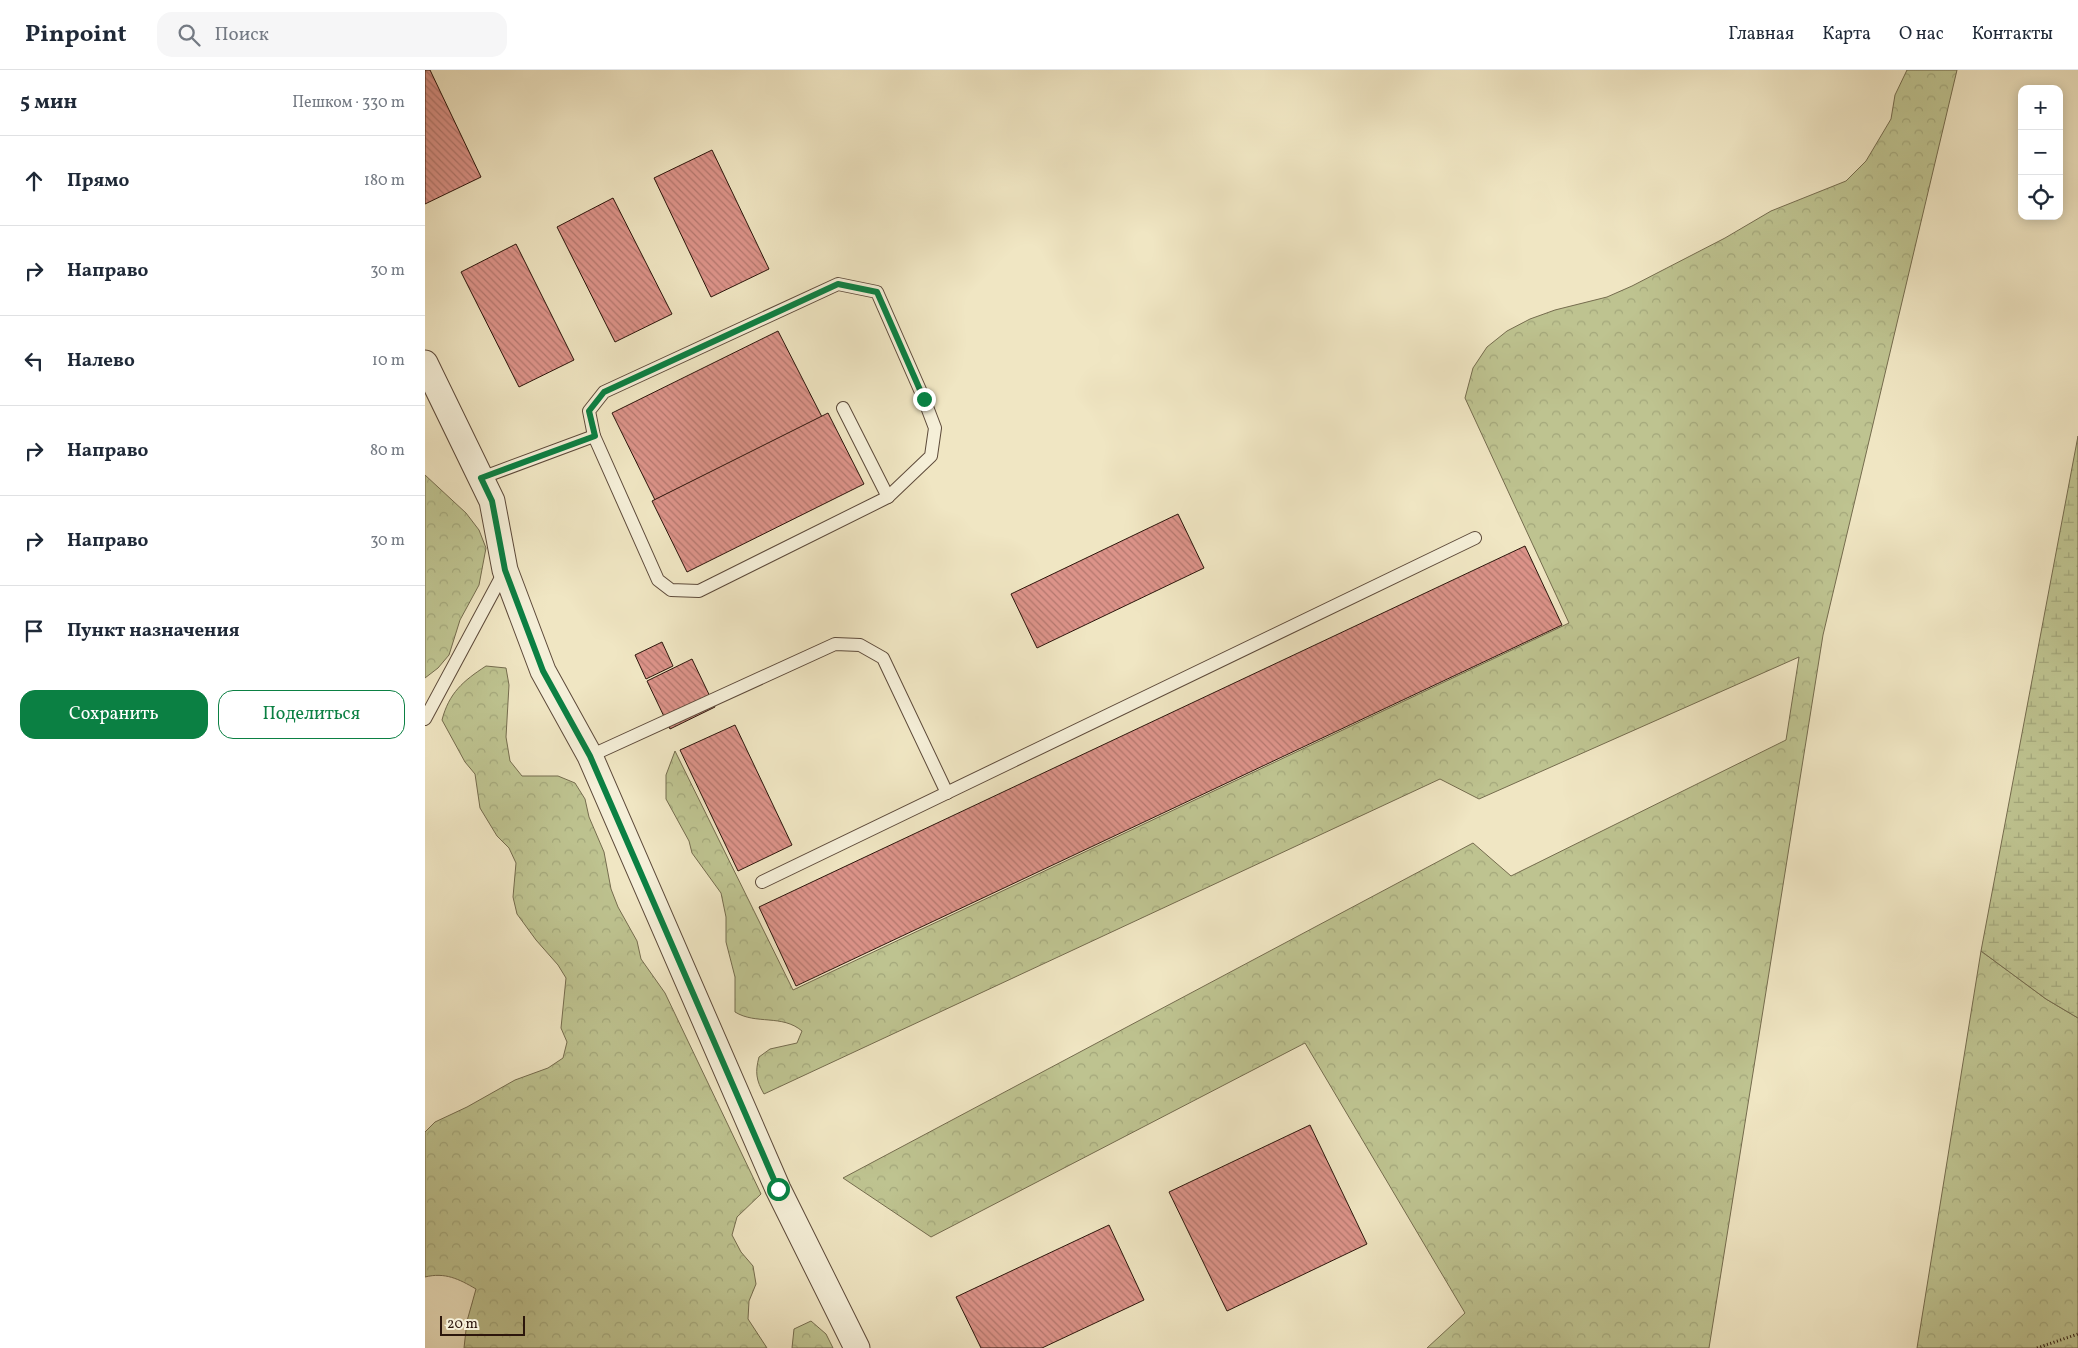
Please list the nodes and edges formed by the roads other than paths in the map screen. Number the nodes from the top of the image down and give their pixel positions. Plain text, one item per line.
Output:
1 (425, 363) edge
2 (843, 408) dead end
3 (595, 436) junction
4 (481, 478) junction
5 (889, 497) junction
6 (1475, 538) dead end
7 (505, 570) junction
8 (425, 719) edge
9 (590, 756) junction
10 (947, 793) junction
11 (762, 882) dead end
12 (857, 1348) edge

1 - 4 street
2 - 5 lane
3 - 4 lane
3 - 5 lane
3 - 5 lane
4 - 7 street
6 - 10 lane
7 - 8 lane
7 - 9 street
9 - 10 lane
9 - 12 street
10 - 11 lane

